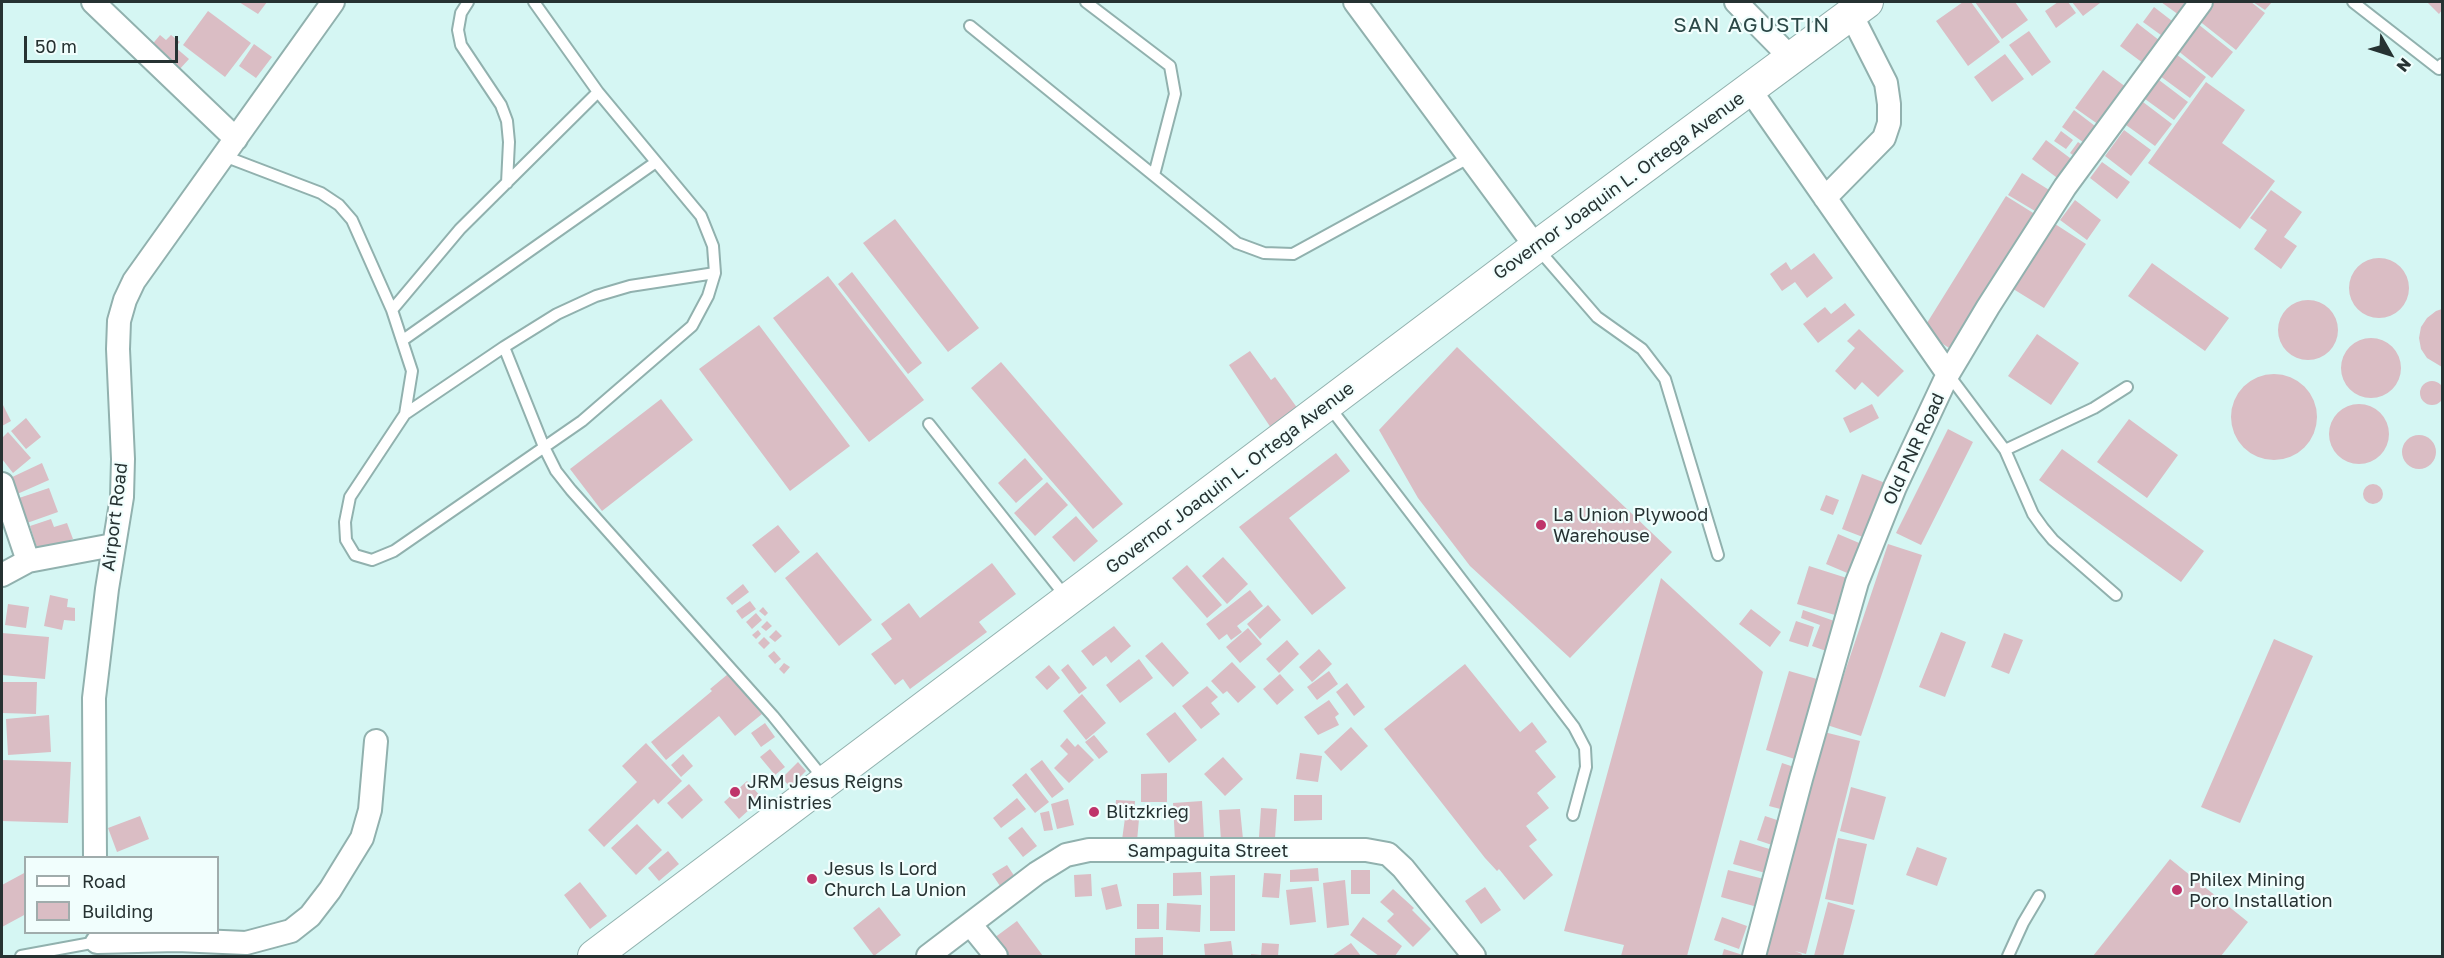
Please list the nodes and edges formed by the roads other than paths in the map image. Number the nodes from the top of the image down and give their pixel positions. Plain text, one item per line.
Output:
1 (93, 2) edge
2 (333, 2) edge
3 (468, 2) edge
4 (534, 2) edge
5 (1086, 2) edge
6 (1355, 2) edge
7 (1736, 2) edge
8 (2201, 2) edge
9 (2353, 2) edge
10 (1859, 8) edge
11 (970, 26) dead end
12 (1792, 58) junction
13 (2441, 68) edge
14 (1750, 90) junction
15 (598, 92) junction
16 (230, 147) junction
17 (1470, 157) junction
18 (656, 162) junction
19 (1154, 175) junction
20 (507, 183) junction
21 (1825, 198) junction
22 (1536, 247) junction
23 (715, 273) junction
24 (392, 310) junction
25 (403, 340) junction
26 (504, 347) junction
27 (1948, 374) junction
28 (2127, 387) dead end
29 (1327, 404) junction
30 (405, 414) junction
31 (929, 423) dead end
32 (544, 447) junction
33 (2005, 450) junction
34 (2, 484) edge
35 (113, 545) junction
36 (1718, 555) dead end
37 (28, 561) junction
38 (2, 574) edge
39 (2116, 595) dead end
40 (1068, 600) junction
41 (376, 741) dead end
42 (826, 782) junction
43 (1573, 815) dead end
44 (95, 856) edge
45 (2039, 896) dead end
46 (970, 924) junction
47 (96, 944) edge
48 (1467, 954) edge
49 (21, 957) edge
50 (594, 957) edge
51 (928, 957) edge
52 (996, 957) edge
53 (1754, 957) edge
54 (2008, 957) edge

1 - 16 street
2 - 16 street, Airport Road
3 - 20 lane
4 - 15 lane
5 - 19 lane
6 - 17 street
7 - 12 street
8 - 27 street, Old PNR Road
9 - 13 lane
10 - 12 street, Governor Joaquin L. Ortega Avenue
10 - 21 street
11 - 19 lane
12 - 14 street, Governor Joaquin L. Ortega Avenue
14 - 21 street
14 - 22 street, Governor Joaquin L. Ortega Avenue
15 - 18 lane
15 - 20 lane
16 - 24 lane
16 - 35 street, Airport Road
17 - 19 lane
17 - 22 street
18 - 23 lane
18 - 25 lane
20 - 24 lane
21 - 27 street
22 - 29 street, Governor Joaquin L. Ortega Avenue
22 - 36 lane
23 - 26 lane
23 - 32 lane
24 - 25 lane
25 - 30 lane
26 - 30 lane
26 - 32 lane
27 - 33 lane
27 - 53 street, Old PNR Road
28 - 33 lane
29 - 40 street, Governor Joaquin L. Ortega Avenue
29 - 43 lane
30 - 32 lane
31 - 40 lane
32 - 42 lane
33 - 39 lane
34 - 37 street
35 - 37 street
35 - 44 street, Airport Road
37 - 38 street
40 - 42 street, Governor Joaquin L. Ortega Avenue
41 - 47 street
42 - 50 street, Governor Joaquin L. Ortega Avenue
45 - 54 lane
46 - 48 street, Sampaguita Street
46 - 51 street, Sampaguita Street
46 - 52 street
47 - 49 lane

